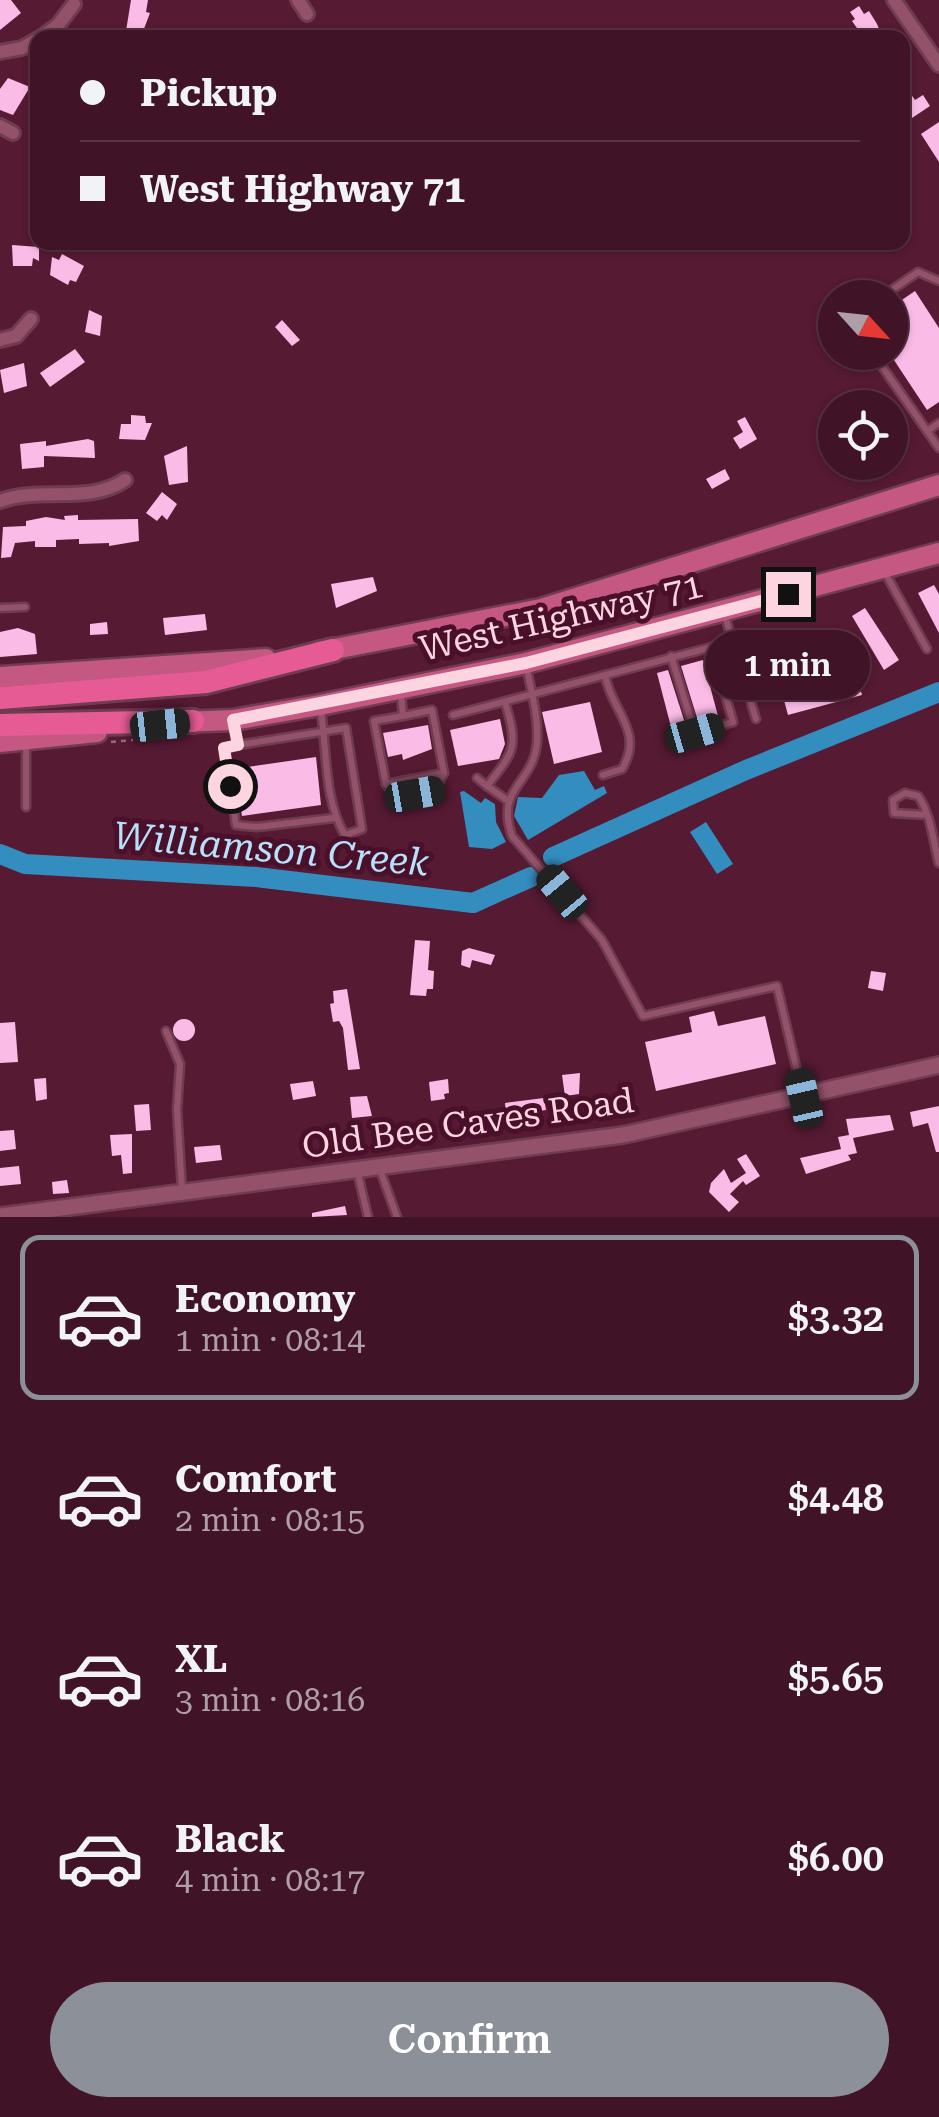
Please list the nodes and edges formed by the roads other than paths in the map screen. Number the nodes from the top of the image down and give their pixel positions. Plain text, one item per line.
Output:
1 (298, 0) edge
2 (894, 0) edge
3 (74, 4) dead end
4 (307, 14) dead end
5 (52, 30) edge
6 (30, 43) edge
7 (0, 52) edge
8 (939, 65) edge
9 (0, 126) edge
10 (13, 133) dead end
11 (906, 280) edge
12 (939, 281) edge
13 (31, 320) dead end
14 (0, 340) edge
15 (885, 370) edge
16 (939, 423) edge
17 (927, 431) junction
18 (939, 448) edge
19 (126, 480) dead end
20 (939, 485) edge
21 (0, 501) edge
22 (939, 553) edge
23 (883, 568) junction
24 (25, 607) dead end
25 (0, 608) edge
26 (724, 612) junction
27 (731, 634) junction
28 (712, 646) junction
29 (927, 649) dead end
30 (333, 650) junction
31 (671, 656) junction
32 (526, 663) junction
33 (606, 675) junction
34 (0, 677) edge
35 (400, 688) junction
36 (532, 696) junction
37 (0, 698) edge
38 (505, 702) junction
39 (320, 705) junction
40 (453, 715) dead end
41 (403, 716) junction
42 (756, 718) dead end
43 (233, 720) junction
44 (193, 721) junction
45 (0, 726) edge
46 (324, 732) junction
47 (26, 740) junction
48 (0, 742) edge
49 (238, 745) junction
50 (444, 773) junction
51 (603, 774) dead end
52 (477, 778) dead end
53 (386, 784) junction
54 (487, 786) junction
55 (507, 800) junction
56 (26, 807) dead end
57 (927, 815) junction
58 (334, 818) junction
59 (939, 863) edge
60 (166, 1031) dead end
61 (939, 1065) edge
62 (804, 1098) junction
63 (378, 1166) junction
64 (356, 1169) junction
65 (182, 1192) junction
66 (38, 1213) edge
67 (0, 1216) edge
68 (368, 1217) edge
69 (397, 1217) edge

1 - 4 street
2 - 8 street
3 - 5 street
6 - 7 street
9 - 10 street
11 - 12 lane
13 - 14 street
15 - 17 lane
16 - 17 lane
17 - 18 lane
19 - 21 street
20 - 30 main road
22 - 23 main road, West Highway 71
23 - 26 main road, West Highway 71
23 - 29 lane
24 - 25 lane
26 - 27 lane
26 - 32 main road, West Highway 71
27 - 28 lane
27 - 42 lane
28 - 31 lane
28 - 31 lane
30 - 34 main road
30 - 37 highway
31 - 33 lane
32 - 35 main road, West Highway 71
32 - 36 lane
33 - 36 lane
33 - 51 lane
35 - 39 main road, West Highway 71
35 - 41 lane
36 - 38 lane
36 - 55 lane
38 - 40 lane
38 - 54 lane
39 - 43 main road, West Highway 71
39 - 46 lane
41 - 50 lane
41 - 53 lane
43 - 44 main road, West Highway 71
43 - 49 lane
44 - 45 highway
44 - 47 main road, West Highway 71
46 - 49 lane
46 - 58 lane
46 - 58 lane
47 - 48 main road, West Highway 71
47 - 56 lane
49 - 58 lane
50 - 53 lane
50 - 53 lane
52 - 54 lane
54 - 55 lane
55 - 62 lane
57 - 57 lane
57 - 59 lane
60 - 65 lane
61 - 62 street, Old Bee Caves Road
62 - 63 street, Old Bee Caves Road
63 - 64 street, Old Bee Caves Road
63 - 69 lane
64 - 65 street, Old Bee Caves Road
64 - 68 lane
65 - 66 street, Old Bee Caves Road
66 - 67 street, Old Bee Caves Road

